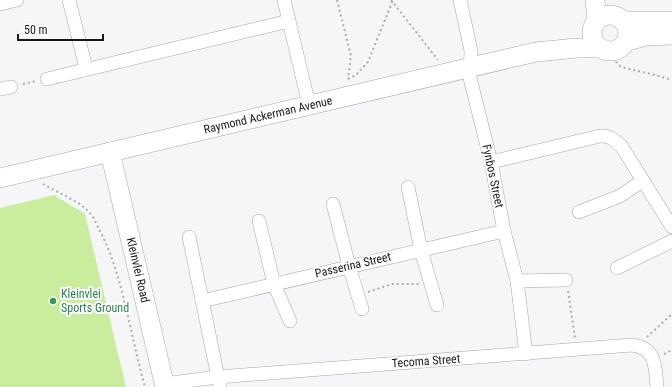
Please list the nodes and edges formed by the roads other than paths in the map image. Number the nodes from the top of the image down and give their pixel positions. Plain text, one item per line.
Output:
1 (69, 0) edge
2 (284, 0) edge
3 (460, 0) edge
4 (595, 0) edge
5 (607, 17) edge
6 (288, 21) junction
7 (672, 21) edge
8 (672, 35) edge
9 (627, 41) junction
10 (536, 52) junction
11 (606, 52) junction
12 (470, 67) junction
13 (86, 68) junction
14 (47, 78) road end
15 (309, 105) junction
16 (110, 152) junction
17 (491, 162) junction
18 (0, 178) edge
19 (642, 181) junction
20 (408, 187) dead end
21 (333, 204) dead end
22 (579, 212) dead end
23 (259, 221) dead end
24 (672, 227) edge
25 (504, 231) junction
26 (189, 237) dead end
27 (672, 241) edge
28 (421, 250) junction
29 (349, 266) junction
30 (617, 268) dead end
31 (566, 280) road end
32 (516, 281) junction
33 (274, 284) junction
34 (202, 301) junction
35 (437, 305) dead end
36 (362, 309) dead end
37 (290, 321) dead end
38 (526, 354) junction
39 (219, 382) edge
40 (165, 386) edge
41 (657, 387) edge

1 - 13 street
2 - 6 street
3 - 12 street, Fynbos Street
4 - 5 street
5 - 7 street
5 - 9 street
5 - 10 street, Raymond Ackerman Avenue
5 - 11 street
6 - 13 street
6 - 15 street
8 - 9 street
9 - 11 street, Raymond Ackerman Avenue
10 - 11 street, Raymond Ackerman Avenue
10 - 12 street, Raymond Ackerman Avenue
12 - 15 street, Raymond Ackerman Avenue
12 - 17 street, Fynbos Street
13 - 14 street
15 - 16 street, Raymond Ackerman Avenue
16 - 18 street, Raymond Ackerman Avenue
16 - 40 street, Kleinvlei Road
17 - 19 street
17 - 25 street, Fynbos Street
19 - 22 street
19 - 24 street
20 - 28 street
21 - 29 street
23 - 33 street
25 - 28 street, Passerina Street
25 - 32 street, Fynbos Street
26 - 34 street
27 - 30 street
28 - 29 street, Passerina Street
28 - 35 street
29 - 33 street, Passerina Street
29 - 36 street
31 - 32 street
32 - 38 street, Fynbos Street
33 - 34 street, Passerina Street
33 - 37 street
34 - 39 street
38 - 39 street, Tecoma Street
38 - 41 street, Tecoma Street
39 - 40 street, Tecoma Street

